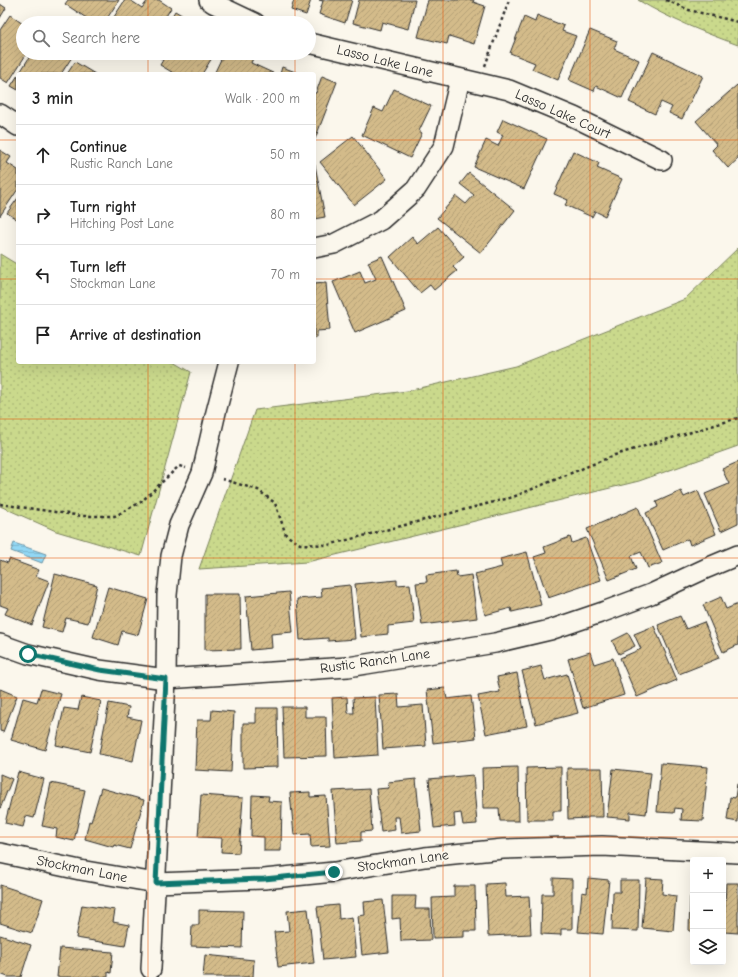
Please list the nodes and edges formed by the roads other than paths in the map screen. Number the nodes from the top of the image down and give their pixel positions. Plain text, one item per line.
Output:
1 (209, 0) edge
2 (240, 16) edge
3 (316, 45) edge
4 (460, 79) junction
5 (0, 114) edge
6 (16, 125) edge
7 (662, 160) dead end
8 (316, 248) edge
9 (229, 364) edge
10 (738, 555) edge
11 (0, 644) edge
12 (166, 679) junction
13 (0, 853) edge
14 (738, 853) edge
15 (156, 883) junction
16 (151, 969) dead end

1 - 2 street
3 - 4 street, Lasso Lake Lane
4 - 7 street, Lasso Lake Court
4 - 8 street
5 - 6 street
9 - 12 street
10 - 12 street, Rustic Ranch Lane
11 - 12 street, Rustic Ranch Lane
12 - 15 street
13 - 15 street, Stockman Lane
14 - 15 street, Stockman Lane
15 - 16 street

